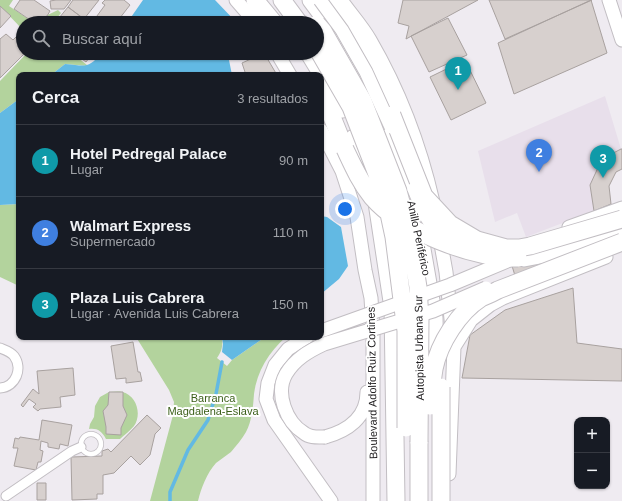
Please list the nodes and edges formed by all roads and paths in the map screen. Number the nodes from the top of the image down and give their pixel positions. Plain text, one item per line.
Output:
1 (236, 0) edge
2 (255, 0) edge
3 (268, 0) edge
4 (282, 0) edge
5 (298, 0) edge
6 (311, 0) edge
7 (320, 0) edge
8 (327, 0) edge
9 (340, 0) edge
10 (609, 0) edge
11 (250, 16) edge
12 (268, 16) edge
13 (281, 16) edge
14 (294, 16) edge
15 (311, 16) edge
16 (323, 16) edge
17 (324, 17) edge
18 (324, 33) edge
19 (622, 40) edge
20 (281, 60) edge
21 (300, 60) edge
22 (313, 60) edge
23 (324, 60) edge
24 (288, 72) edge
25 (308, 72) edge
26 (320, 72) edge
27 (324, 78) edge
28 (324, 101) edge
29 (324, 136) edge
30 (428, 180) junction
31 (622, 208) edge
32 (622, 218) edge
33 (437, 222) junction
34 (622, 228) edge
35 (622, 239) edge
36 (622, 242) edge
37 (622, 251) edge
38 (523, 254) junction
39 (424, 258) junction
40 (467, 297) junction
41 (324, 330) edge
42 (302, 340) edge
43 (373, 345) junction
44 (454, 347) junction
45 (0, 348) edge
46 (0, 388) edge
47 (419, 442) junction
48 (81, 447) junction
49 (6, 497) edge
50 (331, 501) edge
51 (373, 501) edge
52 (396, 501) edge
53 (406, 501) edge
54 (420, 501) edge
55 (435, 501) edge
56 (440, 501) edge
57 (449, 501) edge

1 - 11 main road
2 - 12 highway
3 - 13 highway
4 - 14 highway
5 - 15 highway, Autopista Urbana Sur
6 - 16 highway, Anillo Periférico
7 - 38 main road, bridge
8 - 32 highway, bridge
9 - 30 main road
10 - 19 main road
17 - 39 highway, Anillo Periférico
18 - 47 highway, Autopista Urbana Sur, bridge
20 - 24 main road
21 - 25 highway
22 - 26 highway
23 - 53 highway, Autopista Urbana Sur, bridge
27 - 52 highway
28 - 34 highway, bridge
29 - 43 main road, Boulevard Adolfo Ruiz Cortines
30 - 33 main road
30 - 39 highway
31 - 33 main road
32 - 38 main road, bridge
33 - 44 main road
35 - 40 main road, bridge
36 - 47 highway, bridge
37 - 44 main road
38 - 41 main road, bridge
39 - 55 highway, Anillo Periférico
40 - 43 main road, bridge
40 - 56 highway, bridge
42 - 50 main road
43 - 51 main road, Boulevard Adolfo Ruiz Cortines
44 - 57 main road
45 - 46 street
47 - 54 highway, Autopista Urbana Sur
48 - 48 lane
48 - 49 street

